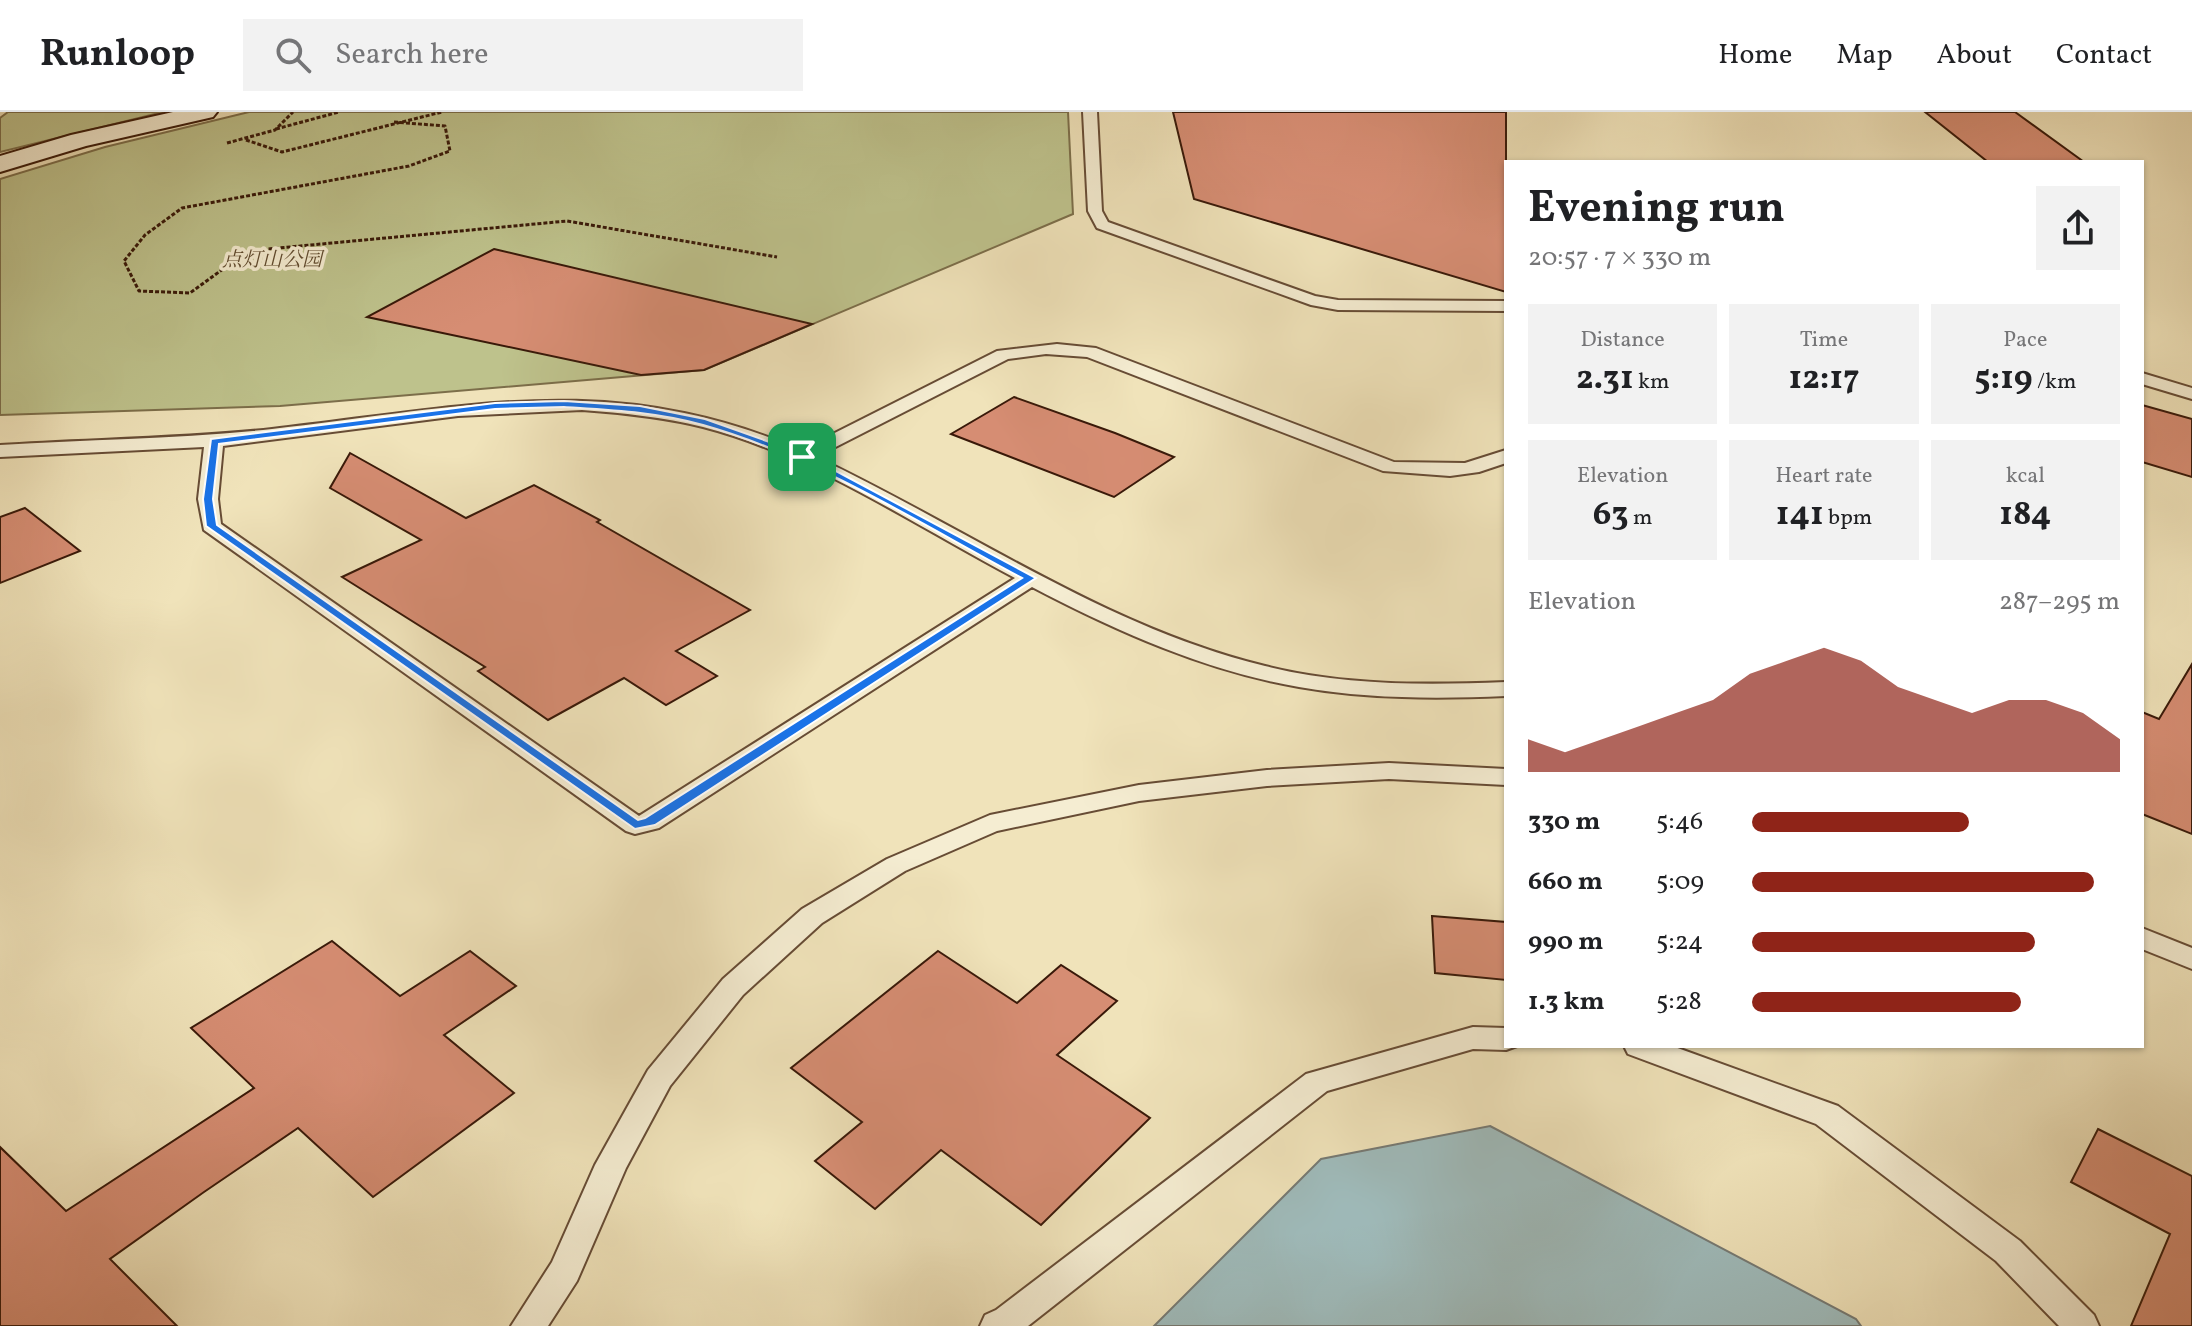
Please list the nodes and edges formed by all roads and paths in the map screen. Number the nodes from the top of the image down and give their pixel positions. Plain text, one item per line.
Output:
1 (205, 112) edge
2 (339, 112) edge
3 (442, 112) edge
4 (1090, 112) edge
5 (394, 122) junction
6 (275, 130) dead end
7 (245, 140) dead end
8 (0, 164) edge
9 (777, 257) dead end
10 (1504, 306) edge
11 (2144, 379) edge
12 (2192, 394) edge
13 (214, 441) junction
14 (0, 451) edge
15 (802, 457) junction
16 (1504, 457) edge
17 (1031, 578) junction
18 (1504, 689) edge
19 (1504, 777) edge
20 (2144, 939) edge
21 (2192, 959) edge
22 (1504, 1039) edge
23 (1644, 1048) edge
24 (528, 1326) edge
25 (997, 1326) edge
26 (2082, 1326) edge

1 - 8 street
2 - 6 path
3 - 5 path
4 - 10 lane
5 - 7 path
5 - 9 path
11 - 12 lane
13 - 14 lane
13 - 15 lane
13 - 17 lane
15 - 16 lane
15 - 17 lane
17 - 18 lane
19 - 24 lane
20 - 21 lane
22 - 25 lane
23 - 26 lane

